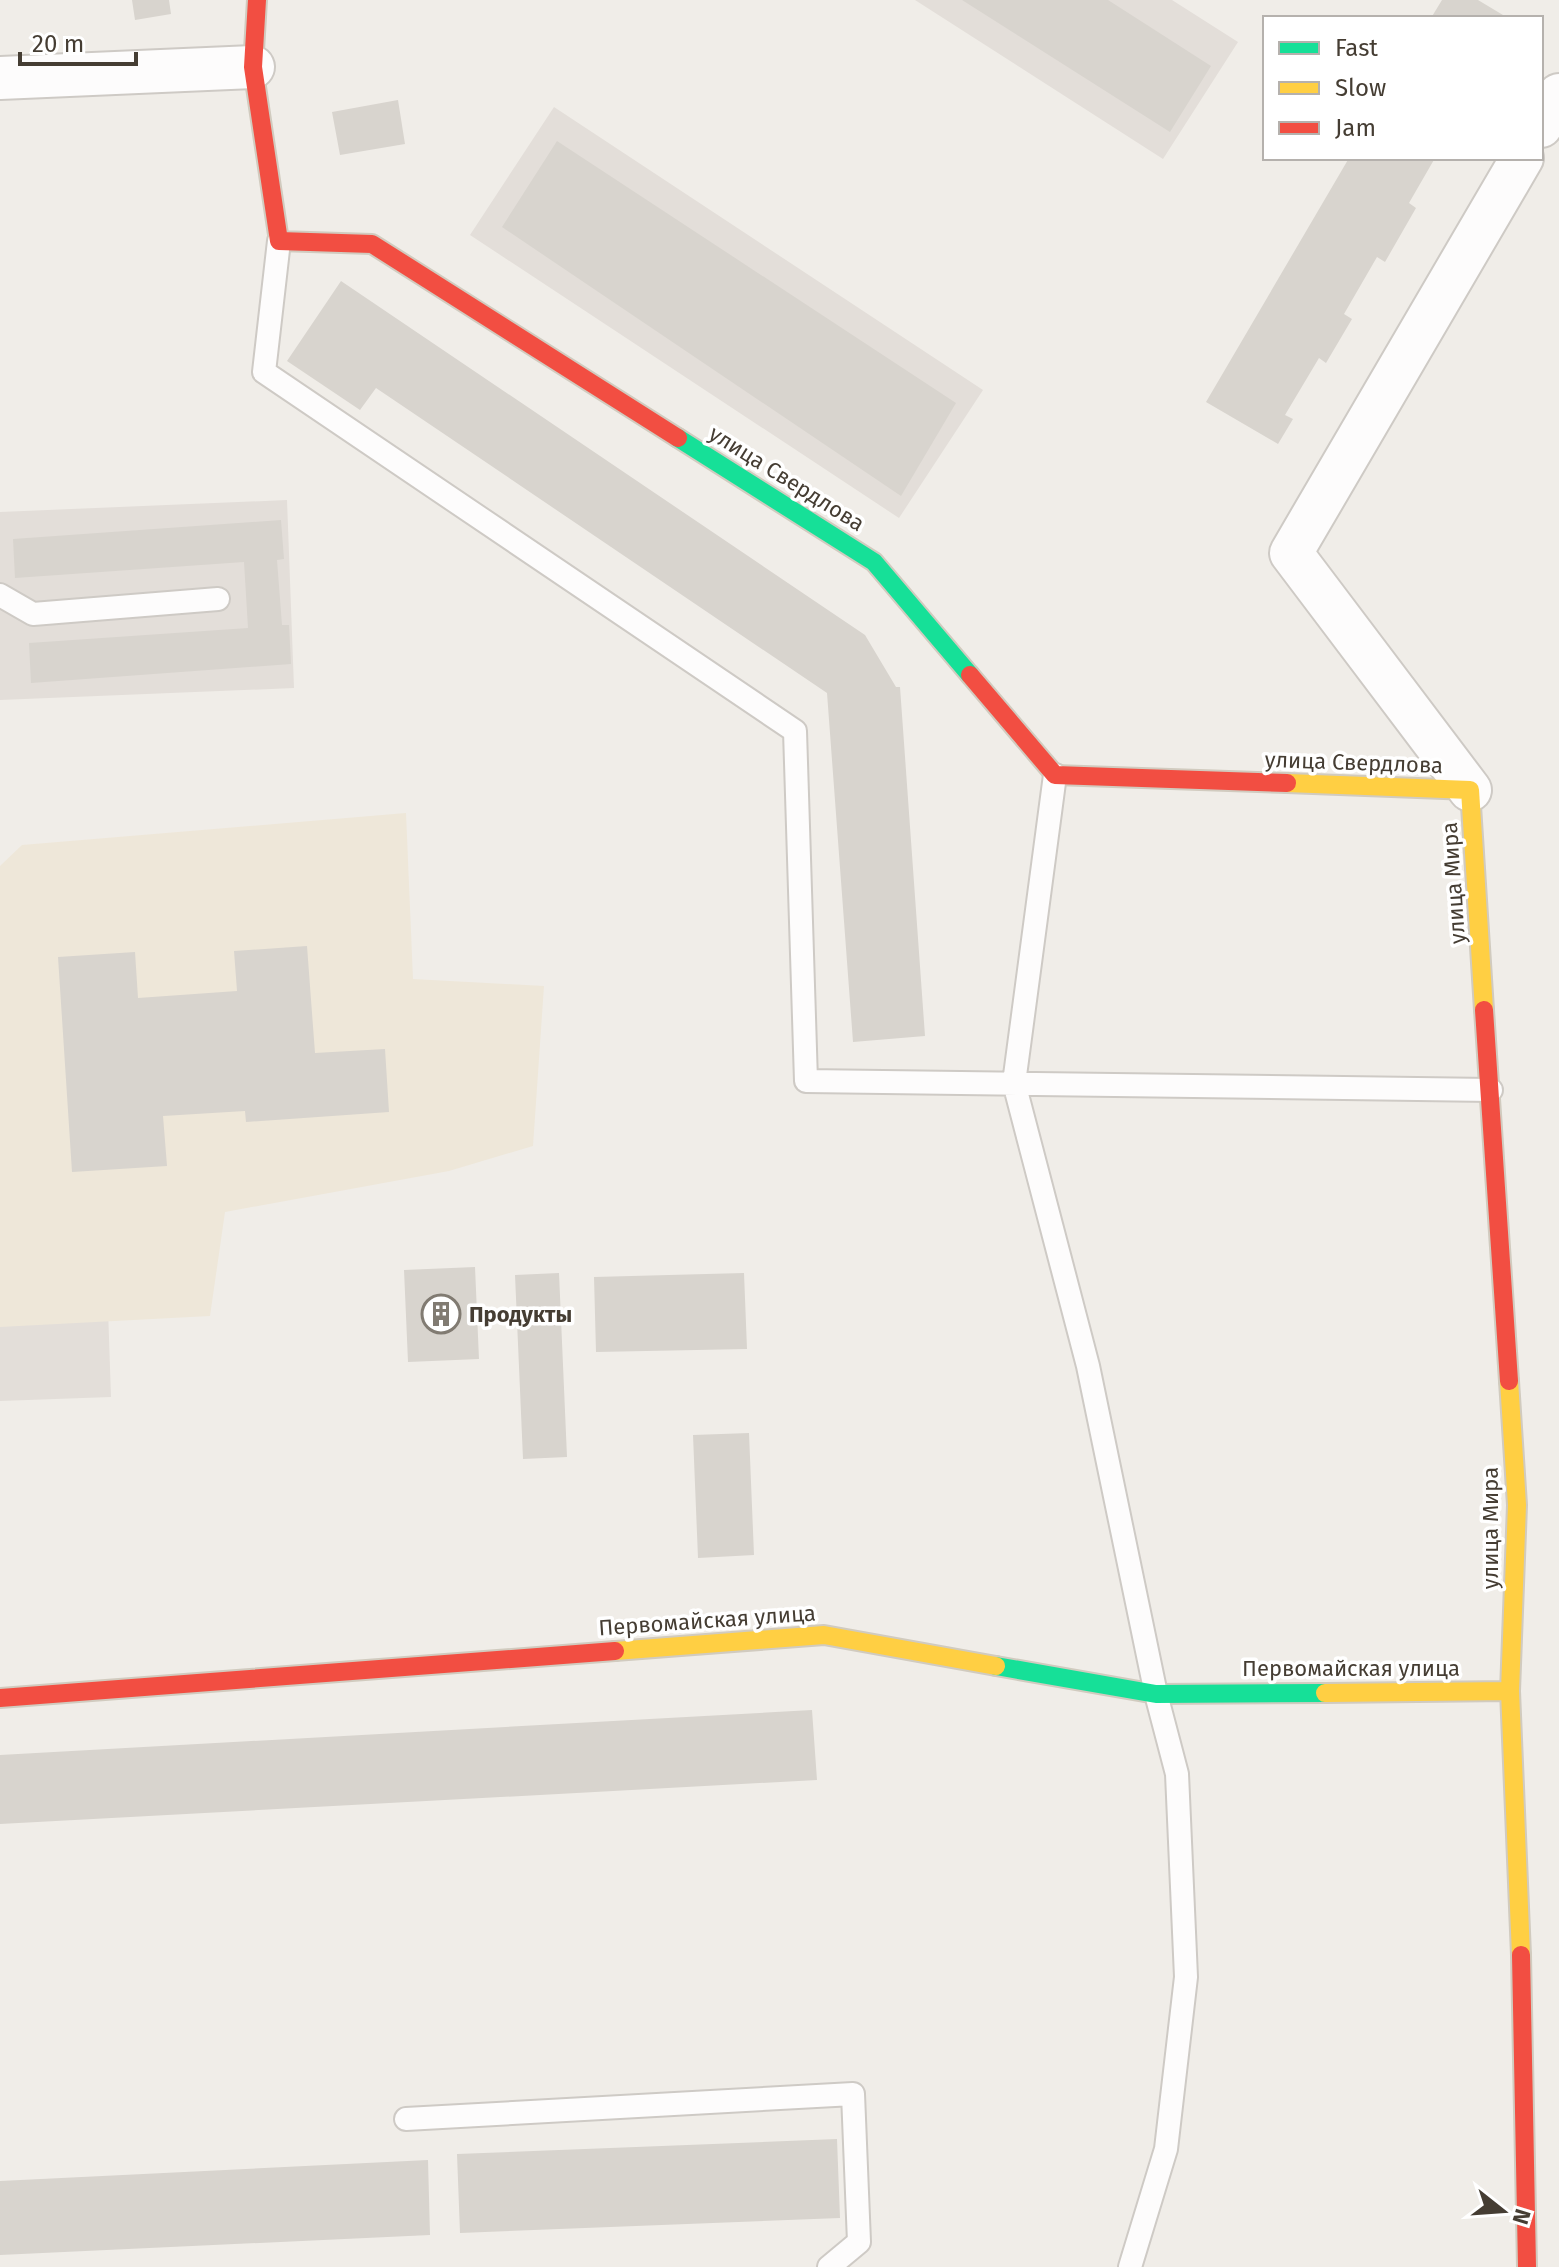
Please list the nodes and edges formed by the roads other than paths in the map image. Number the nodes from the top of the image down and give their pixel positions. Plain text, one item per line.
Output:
1 (257, 0) edge
2 (253, 67) junction
3 (0, 78) edge
4 (1559, 95) edge
5 (1543, 123) edge
6 (1521, 160) edge
7 (279, 241) junction
8 (0, 595) edge
9 (218, 599) dead end
10 (1055, 775) junction
11 (1470, 790) junction
12 (1014, 1083) junction
13 (1491, 1090) junction
14 (1510, 1691) junction
15 (1156, 1694) junction
16 (0, 1698) edge
17 (406, 2119) dead end
18 (829, 2267) edge
19 (1130, 2267) edge
20 (1527, 2267) edge

1 - 2 street
2 - 3 street
2 - 7 street
4 - 5 street
6 - 11 street
7 - 10 street, улица Свердлова
7 - 12 lane
8 - 9 lane
10 - 11 street, улица Свердлова
10 - 12 lane
11 - 13 street, улица Мира
12 - 13 lane
12 - 15 lane
13 - 14 street, улица Мира
14 - 15 street, Первомайская улица
14 - 20 street, улица Мира
15 - 16 street, Первомайская улица
15 - 19 lane
17 - 18 lane

